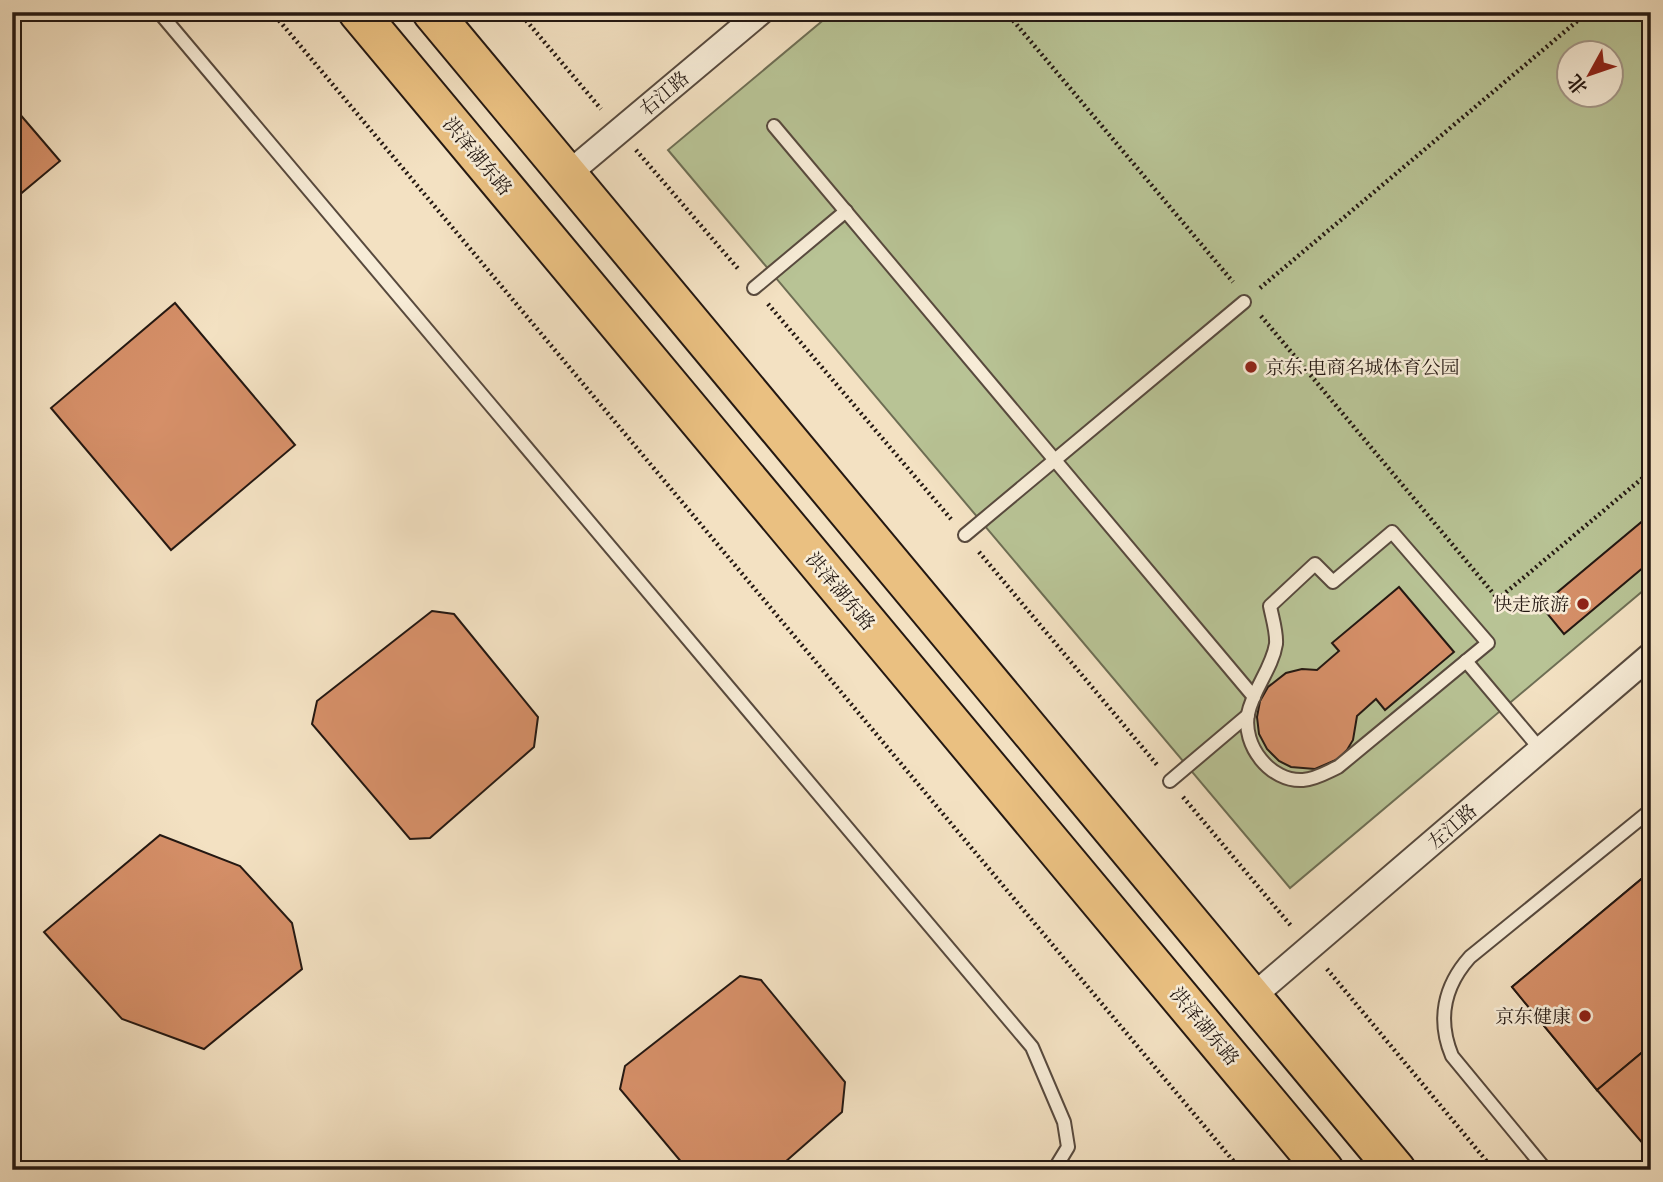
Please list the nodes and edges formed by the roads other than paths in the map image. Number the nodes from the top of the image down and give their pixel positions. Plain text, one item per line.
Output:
1 (159, 12) edge
2 (358, 12) edge
3 (432, 12) edge
4 (761, 12) edge
5 (774, 127) dead end
6 (568, 174) junction
7 (846, 211) junction
8 (754, 288) road end
9 (1245, 301) road end
10 (1055, 460) junction
11 (965, 535) road end
12 (1651, 655) edge
13 (1466, 662) junction
14 (1254, 697) junction
15 (1248, 715) junction
16 (1541, 750) junction
17 (1170, 780) road end
18 (1651, 810) edge
19 (1252, 997) junction
20 (1054, 1170) edge
21 (1324, 1170) edge
22 (1396, 1170) edge
23 (1546, 1170) edge

1 - 20 lane
2 - 21 main road, 洪泽湖东路
3 - 6 main road
4 - 6 street, 右江路
5 - 7 lane
6 - 19 main road
7 - 8 lane
7 - 10 lane
9 - 10 lane
10 - 11 lane
10 - 14 lane
12 - 16 street, 左江路
13 - 14 lane
13 - 15 lane
13 - 16 lane
14 - 15 lane
15 - 17 lane
16 - 19 street, 左江路
18 - 23 lane
19 - 22 main road

